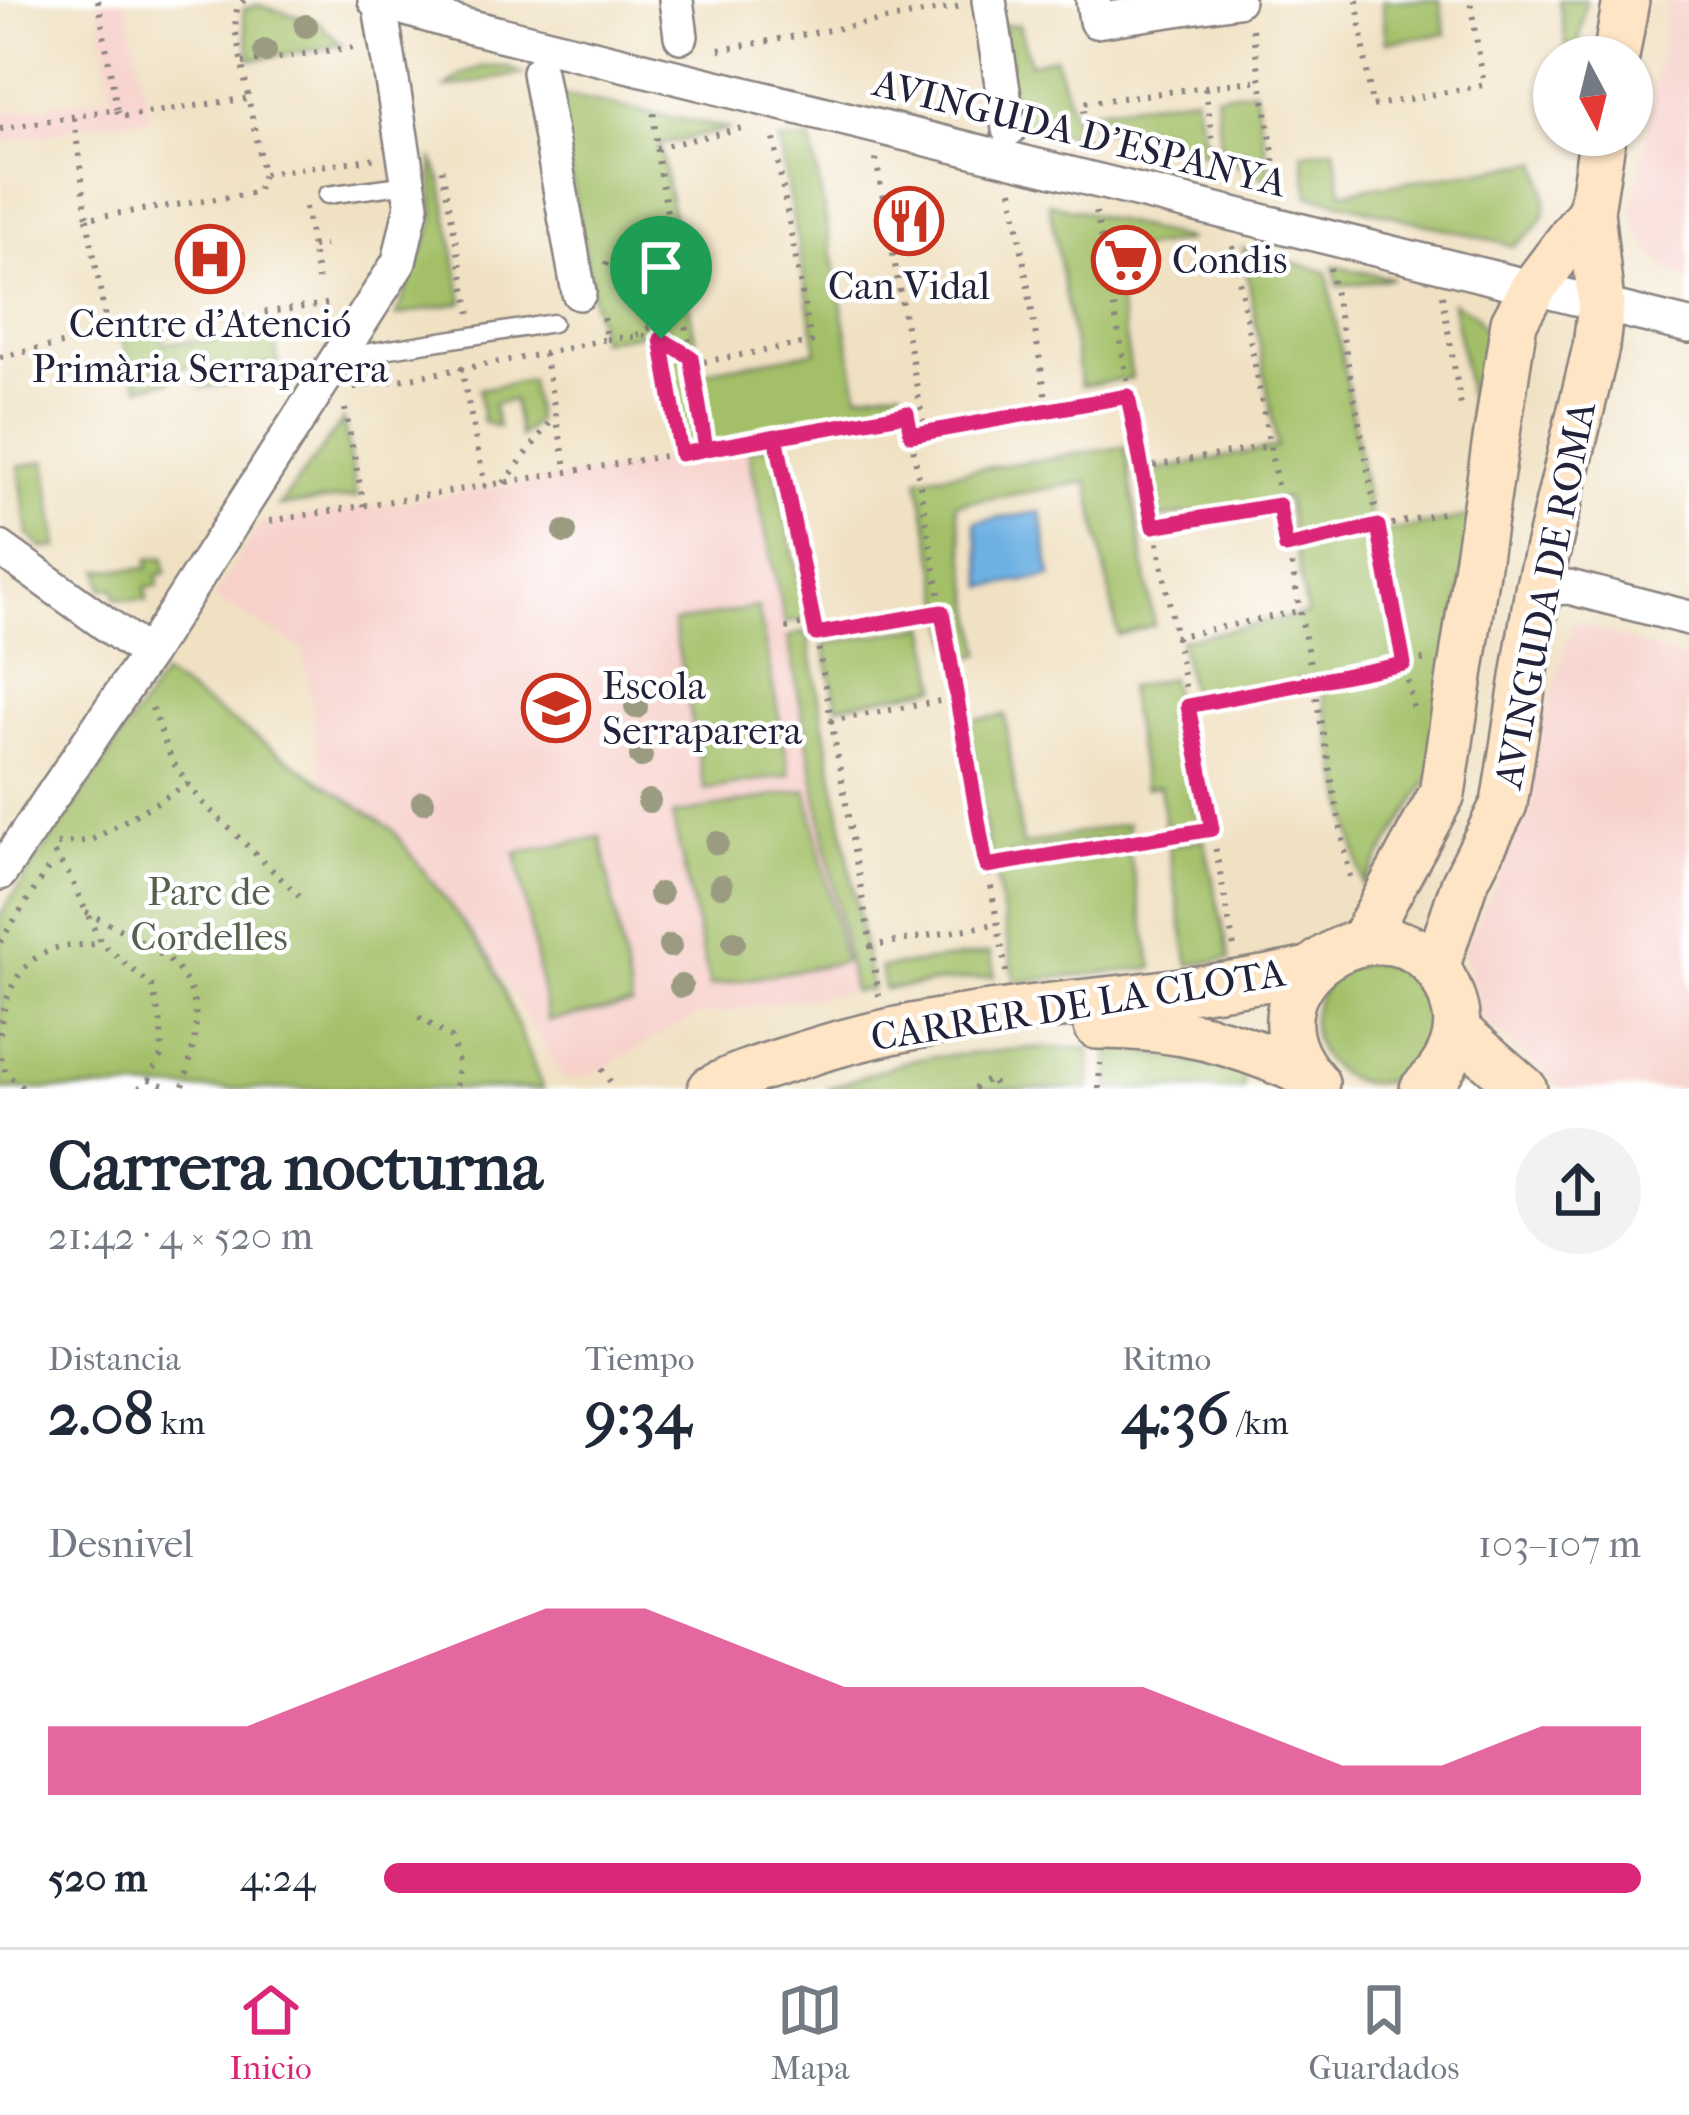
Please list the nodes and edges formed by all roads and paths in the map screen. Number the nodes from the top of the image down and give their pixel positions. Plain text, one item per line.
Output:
1 (98, 0) edge
2 (244, 0) edge
3 (378, 0) edge
4 (676, 0) edge
5 (1093, 0) edge
6 (1357, 0) edge
7 (1470, 0) edge
8 (1626, 0) edge
9 (989, 1) edge
10 (1244, 10) edge
11 (681, 36) dead end
12 (1620, 36) edge
13 (354, 47) dead end
14 (718, 50) dead end
15 (243, 63) junction
16 (539, 72) dead end
17 (1260, 80) junction
18 (1205, 88) junction
19 (250, 98) junction
20 (652, 101) dead end
21 (117, 109) junction
22 (74, 118) junction
23 (758, 124) dead end
24 (771, 128) dead end
25 (0, 129) edge
26 (1009, 129) dead end
27 (656, 148) junction
28 (875, 149) dead end
29 (1090, 149) dead end
30 (1600, 156) edge
31 (386, 157) dead end
32 (440, 161) dead end
33 (299, 169) junction
34 (262, 174) junction
35 (1011, 181) dead end
36 (1219, 181) dead end
37 (409, 184) junction
38 (302, 189) dead end
39 (327, 195) dead end
40 (1281, 196) dead end
41 (1094, 202) dead end
42 (1591, 211) junction
43 (87, 218) junction
44 (1232, 237) dead end
45 (325, 245) dead end
46 (1329, 259) dead end
47 (317, 280) dead end
48 (591, 281) joint
49 (679, 286) junction
50 (1441, 287) dead end
51 (1533, 288) junction
52 (342, 302) dead end
53 (1600, 304) junction
54 (470, 313) dead end
55 (553, 322) dead end
56 (1689, 326) edge
57 (108, 334) junction
58 (637, 334) junction
59 (607, 339) dead end
60 (661, 339) junction
61 (544, 355) dead end
62 (0, 357) edge
63 (338, 357) junction
64 (692, 361) junction
65 (460, 367) dead end
66 (1128, 396) junction
67 (342, 402) dead end
68 (1048, 410) junction
69 (555, 416) junction
70 (1463, 418) dead end
71 (925, 433) junction
72 (911, 435) junction
73 (776, 436) junction
74 (1268, 446) junction
75 (706, 449) junction
76 (681, 454) junction
77 (1142, 468) junction
78 (567, 472) junction
79 (504, 483) junction
80 (485, 486) junction
81 (1279, 505) junction
82 (364, 506) junction
83 (1458, 510) dead end
84 (251, 524) dead end
85 (1153, 526) junction
86 (1378, 526) junction
87 (1286, 547) junction
88 (0, 548) edge
89 (1538, 589) junction
90 (1299, 611) junction
91 (942, 612) junction
92 (1689, 618) edge
93 (814, 622) junction
94 (787, 628) dead end
95 (816, 634) junction
96 (1174, 637) junction
97 (148, 654) junction
98 (1439, 656) dead end
99 (1404, 664) junction
100 (1312, 681) junction
101 (957, 698) junction
102 (151, 706) dead end
103 (1188, 706) junction
104 (830, 721) junction
105 (1416, 728) dead end
106 (188, 784) junction
107 (1212, 829) junction
108 (24, 836) edge
109 (986, 866) junction
110 (0, 874) edge
111 (1352, 886) dead end
112 (302, 899) dead end
113 (86, 912) junction
114 (996, 924) junction
115 (1363, 940) junction
116 (0, 942) edge
117 (101, 943) junction
118 (871, 946) junction
119 (1237, 963) dead end
120 (1436, 968) junction
121 (1309, 970) junction
122 (1009, 986) dead end
123 (879, 998) dead end
124 (419, 1017) dead end
125 (1460, 1033) junction
126 (0, 1034) edge
127 (1, 1060) edge
128 (602, 1070) dead end
129 (149, 1079) junction
130 (1316, 1082) edge
131 (26, 1089) edge
132 (138, 1089) edge
133 (171, 1089) edge
134 (182, 1089) edge
135 (456, 1089) edge
136 (615, 1089) edge
137 (711, 1089) edge
138 (766, 1089) edge
139 (974, 1089) edge
140 (996, 1089) edge
141 (1423, 1089) edge
142 (1524, 1089) edge

1 - 21 path
2 - 15 path
3 - 37 street
3 - 51 street, AVINGUDA D'ESPANYA
4 - 11 street
5 - 10 street
6 - 7 path
8 - 12 street
9 - 14 path
9 - 26 street
10 - 17 path
13 - 15 path
15 - 19 path
16 - 48 street
17 - 18 path
17 - 40 path
18 - 29 path
18 - 36 path
19 - 21 path
19 - 34 path
20 - 27 path
21 - 22 path
22 - 25 path
22 - 43 path
23 - 27 path
24 - 64 path
27 - 49 path
28 - 71 path
30 - 42 street, AVINGUDA DE ROMA
31 - 33 path
32 - 54 path
33 - 34 path
33 - 38 path
34 - 43 path
35 - 68 path
37 - 39 lane
37 - 63 street
41 - 66 path
42 - 51 street, AVINGUDA DE ROMA
42 - 53 street, AVINGUDA DE ROMA
43 - 57 path
44 - 74 path
45 - 47 path
46 - 86 path
48 - 49 path
49 - 58 path
49 - 64 path
50 - 70 path
51 - 53 street, AVINGUDA D'ESPANYA
51 - 115 street, AVINGUDA DE ROMA
52 - 57 path
53 - 56 street, AVINGUDA D'ESPANYA
53 - 89 street, AVINGUDA DE ROMA
55 - 63 lane
57 - 62 path
58 - 59 path
58 - 60 path
60 - 64 path
60 - 76 path
61 - 69 path
63 - 97 street
64 - 75 path
65 - 80 path
66 - 68 path
66 - 77 path
67 - 82 path
68 - 71 path
69 - 78 path
69 - 79 path
71 - 72 path
72 - 73 path
72 - 91 path
73 - 75 path
73 - 93 path
74 - 77 path
74 - 81 path
75 - 76 path
76 - 78 path
77 - 85 path
78 - 79 path
79 - 80 path
80 - 82 path
81 - 85 path
81 - 87 path
82 - 84 path
83 - 86 path
85 - 96 path
86 - 87 path
86 - 99 path
87 - 90 path
88 - 97 street
89 - 92 street
89 - 120 street, AVINGUDA DE ROMA
90 - 96 path
90 - 100 path
91 - 95 path
91 - 101 path
93 - 94 path
93 - 95 path
95 - 104 path
96 - 103 path
97 - 108 street
98 - 99 path
99 - 100 path
99 - 105 path
100 - 103 path
100 - 111 path
101 - 104 path
101 - 109 path
102 - 106 path
103 - 107 path
104 - 118 path
106 - 108 path
106 - 112 path
107 - 109 path
107 - 119 path
108 - 110 street
108 - 113 path
108 - 116 path
109 - 114 path
113 - 117 path
113 - 134 path
114 - 118 path
114 - 122 path
115 - 120 street
115 - 121 street, CARRER DE LA CLOTA
117 - 126 path
117 - 129 path
118 - 123 path
120 - 125 street
121 - 130 street
121 - 137 street, CARRER DE LA CLOTA
124 - 135 path
125 - 141 street
125 - 142 street
127 - 131 path
128 - 136 path
129 - 132 path
129 - 133 path
130 - 138 street, CARRER DE LA CLOTA
139 - 140 path

